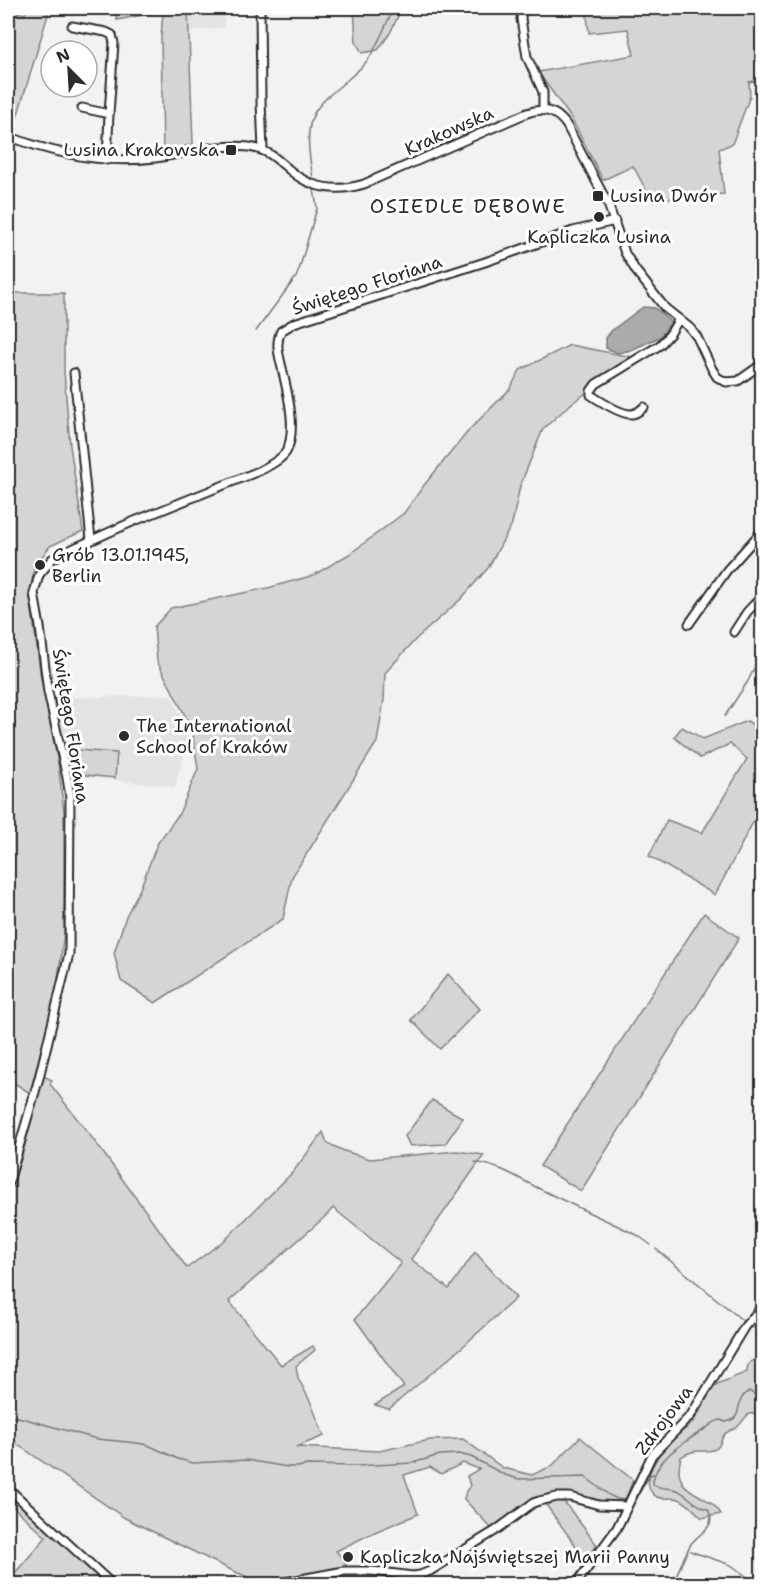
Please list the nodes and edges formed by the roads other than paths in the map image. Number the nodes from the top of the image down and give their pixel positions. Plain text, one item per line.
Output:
1 (260, 8) edge
2 (522, 8) edge
3 (72, 26) dead end
4 (82, 108) dead end
5 (543, 110) junction
6 (109, 114) junction
7 (8, 136) edge
8 (263, 150) junction
9 (107, 160) junction
10 (615, 221) junction
11 (679, 319) junction
12 (762, 364) edge
13 (74, 373) dead end
14 (644, 407) dead end
15 (762, 531) edge
16 (91, 540) junction
17 (762, 596) edge
18 (689, 624) dead end
19 (734, 632) dead end
20 (8, 1185) edge
21 (762, 1307) edge
22 (8, 1488) edge
23 (627, 1506) junction
24 (111, 1584) edge
25 (274, 1584) edge
26 (576, 1584) edge

1 - 8 street
2 - 5 street
3 - 6 street
4 - 6 street
5 - 8 street, Krakowska
5 - 10 street
6 - 9 street
7 - 9 street, Krakowska
8 - 9 street, Krakowska
10 - 11 street
10 - 16 street, Świętego Floriana
11 - 12 street
11 - 14 street
13 - 16 street
15 - 18 street
16 - 20 street, Świętego Floriana
17 - 19 street
21 - 23 street, Zdrojowa
22 - 24 street
23 - 25 street
23 - 26 street, Zdrojowa

